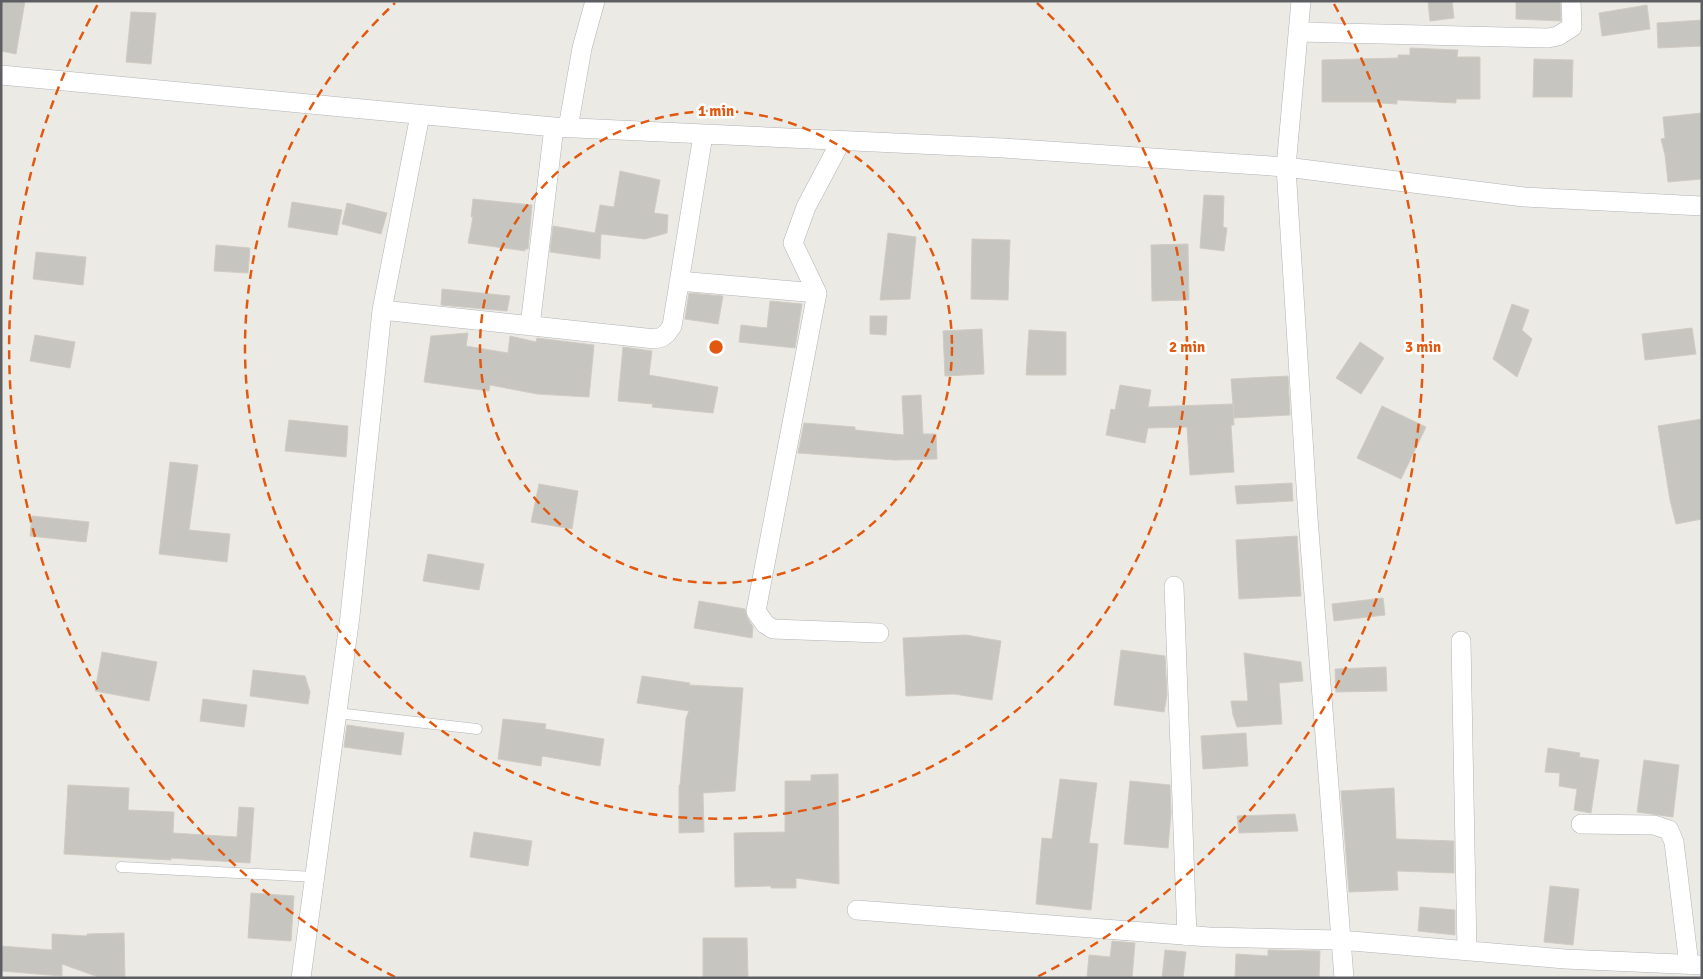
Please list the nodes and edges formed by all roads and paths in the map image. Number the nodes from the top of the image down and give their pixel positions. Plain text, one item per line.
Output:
1 (595, 1) edge
2 (1301, 1) edge
3 (1571, 1) edge
4 (1298, 32) junction
5 (1, 75) edge
6 (420, 115) junction
7 (561, 128) junction
8 (703, 135) junction
9 (841, 141) junction
10 (1286, 167) junction
11 (1702, 206) edge
12 (679, 281) junction
13 (817, 293) junction
14 (382, 310) junction
15 (530, 326) junction
16 (1174, 586) dead end
17 (879, 632) dead end
18 (1461, 641) dead end
19 (337, 712) junction
20 (476, 729) dead end
21 (1581, 824) dead end
22 (121, 867) dead end
23 (315, 876) junction
24 (857, 910) dead end
25 (1187, 936) junction
26 (1340, 940) junction
27 (1467, 951) junction
28 (1696, 965) edge
29 (301, 978) edge
30 (1344, 978) edge

1 - 7 street
2 - 4 street
3 - 4 street
4 - 10 street
5 - 6 street
6 - 7 street
6 - 14 street
7 - 8 street
7 - 15 street
8 - 9 street
8 - 12 street
9 - 10 street
9 - 13 street
10 - 11 street
10 - 26 street
12 - 13 street
12 - 15 street
13 - 17 street
14 - 15 street
14 - 19 street
16 - 25 street
18 - 27 street
19 - 20 lane
19 - 23 street
21 - 28 street
22 - 23 lane
23 - 29 street
24 - 25 street
25 - 26 street
26 - 27 street
26 - 30 street
27 - 28 street

